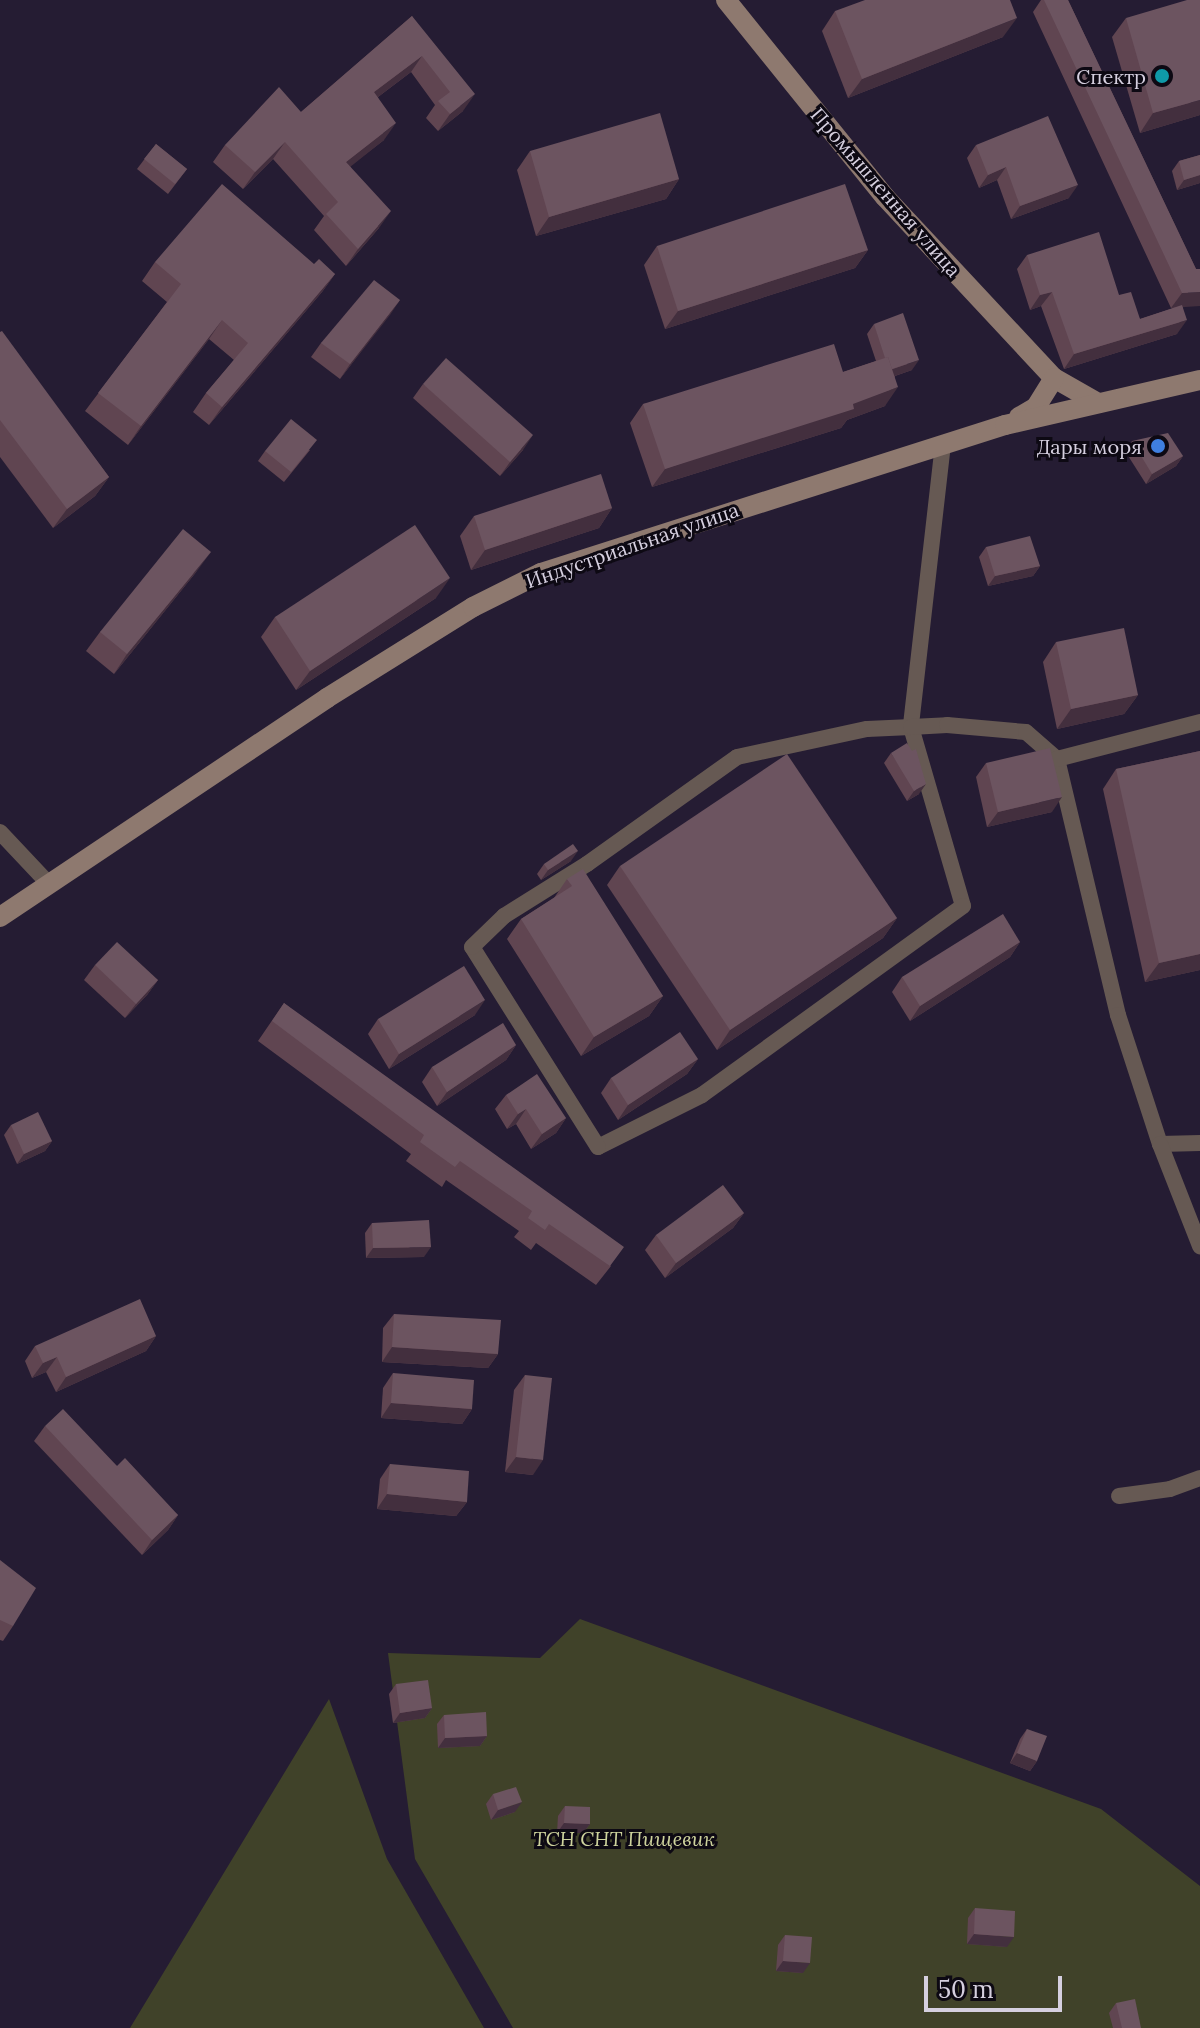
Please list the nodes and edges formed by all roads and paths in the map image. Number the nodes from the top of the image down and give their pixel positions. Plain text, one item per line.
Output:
1 (726, 0) edge
2 (1054, 378) junction
3 (1200, 380) edge
4 (1096, 402) junction
5 (1005, 425) junction
6 (943, 444) junction
7 (1200, 722) edge
8 (911, 727) junction
9 (1057, 759) junction
10 (0, 832) edge
11 (49, 884) junction
12 (0, 917) edge
13 (1200, 1143) edge
14 (1160, 1144) junction
15 (1200, 1246) edge
16 (1200, 1478) edge
17 (1119, 1496) dead end

1 - 2 main road, Промышленная улица
2 - 4 main road, Промышленная улица
2 - 5 main road
3 - 4 main road, Индустриальная улица
4 - 5 main road, Индустриальная улица
5 - 6 main road, Индустриальная улица
6 - 8 street
6 - 11 main road, Индустриальная улица
7 - 9 street
8 - 8 street
8 - 9 street
9 - 14 street
10 - 11 street
11 - 12 main road, Индустриальная улица
13 - 14 street
14 - 15 street
16 - 17 street

